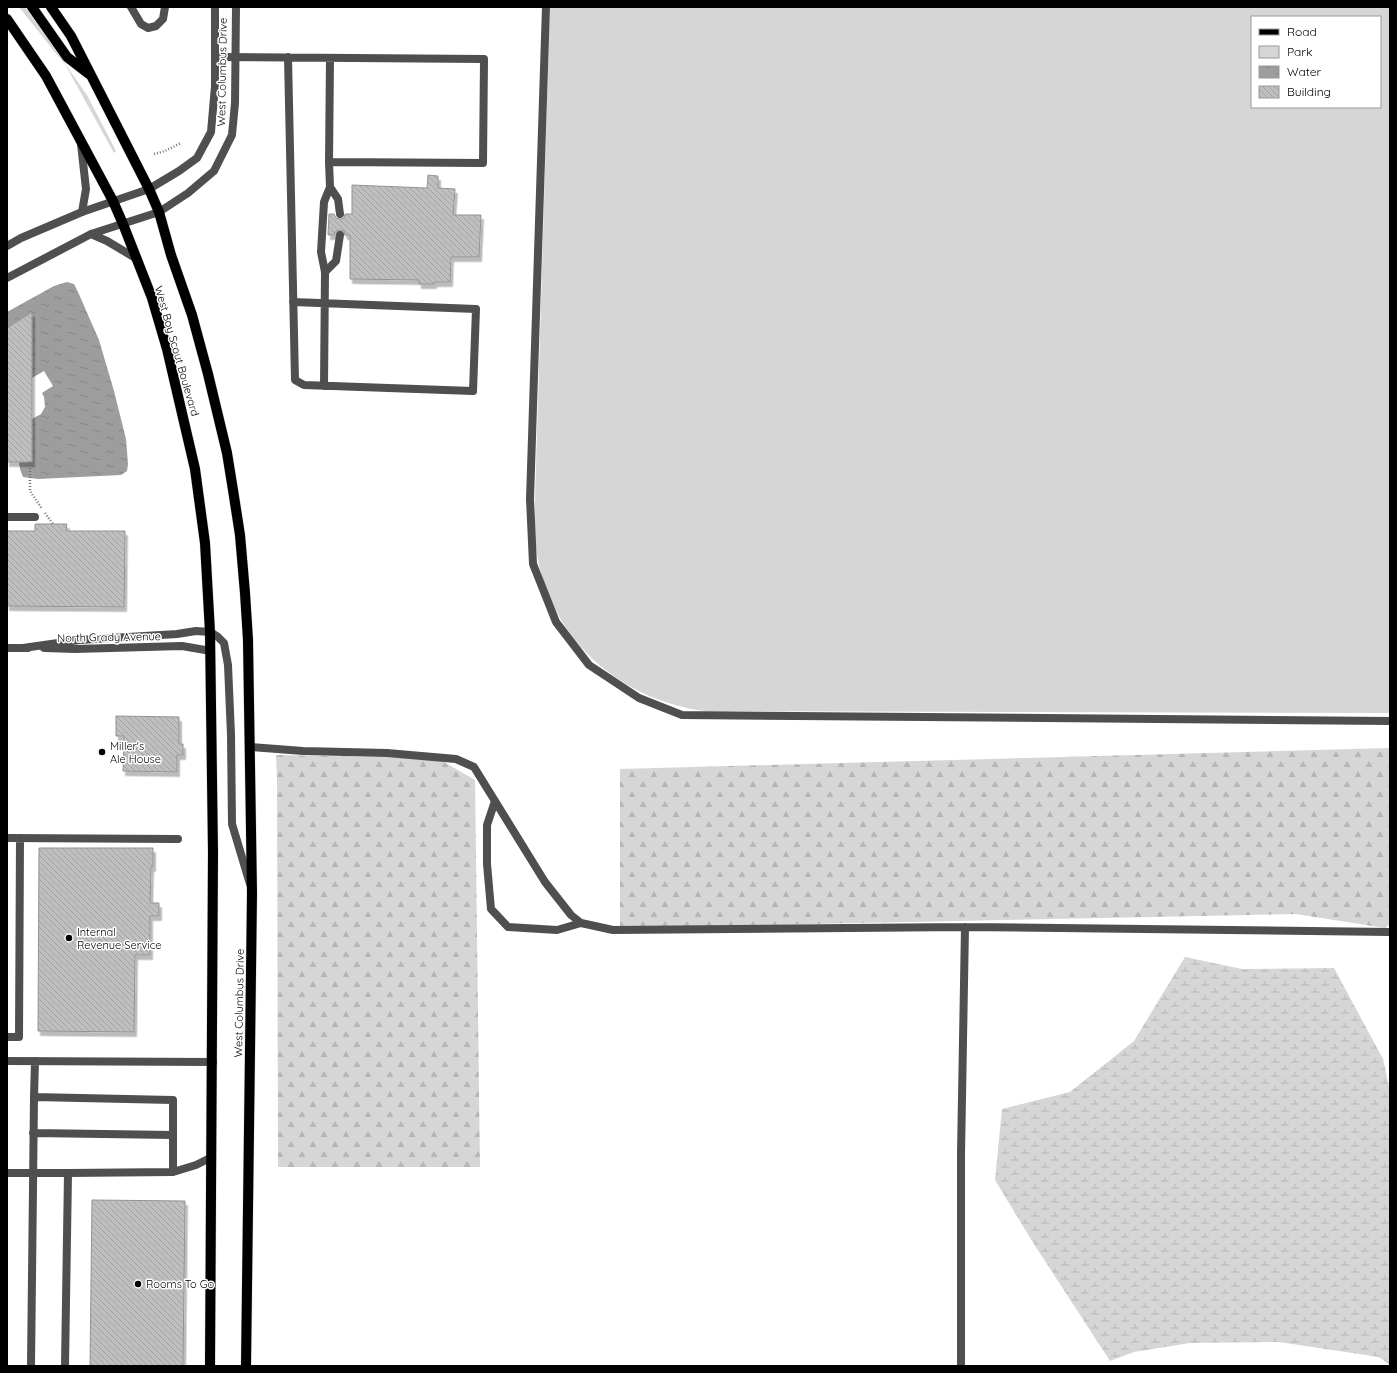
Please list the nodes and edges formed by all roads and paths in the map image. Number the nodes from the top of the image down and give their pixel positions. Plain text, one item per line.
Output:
1 (32, 7) edge
2 (51, 7) edge
3 (131, 7) edge
4 (165, 7) edge
5 (215, 7) edge
6 (236, 7) edge
7 (546, 7) edge
8 (7, 19) edge
9 (215, 57) junction
10 (236, 57) junction
11 (288, 57) junction
12 (330, 58) junction
13 (92, 76) junction
14 (81, 142) junction
15 (181, 143) dead end
16 (154, 154) dead end
17 (329, 162) junction
18 (330, 187) junction
19 (149, 189) junction
20 (113, 200) junction
21 (82, 212) junction
22 (159, 212) junction
23 (340, 214) dead end
24 (123, 224) junction
25 (91, 234) junction
26 (340, 235) dead end
27 (21, 238) junction
28 (7, 242) edge
29 (7, 246) edge
30 (137, 259) junction
31 (324, 272) junction
32 (7, 278) edge
33 (293, 302) junction
34 (324, 303) junction
35 (324, 386) junction
36 (30, 462) dead end
37 (7, 517) edge
38 (35, 517) dead end
39 (53, 524) dead end
40 (210, 632) junction
41 (248, 640) joint
42 (7, 648) edge
43 (23, 648) junction
44 (211, 651) junction
45 (1390, 721) edge
46 (250, 747) junction
47 (495, 801) junction
48 (7, 838) edge
49 (20, 838) junction
50 (178, 839) dead end
51 (252, 893) junction
52 (581, 923) junction
53 (965, 927) junction
54 (1390, 932) edge
55 (7, 1037) edge
56 (7, 1061) edge
57 (35, 1061) junction
58 (213, 1062) junction
59 (34, 1097) junction
60 (34, 1133) junction
61 (173, 1135) junction
62 (212, 1157) junction
63 (174, 1172) junction
64 (7, 1173) edge
65 (33, 1173) junction
66 (68, 1173) junction
67 (31, 1366) edge
68 (66, 1366) edge
69 (210, 1366) edge
70 (246, 1366) edge
71 (961, 1366) edge

1 - 13 main road
2 - 13 main road, West Boy Scout Boulevard
3 - 4 street
5 - 9 street, West Columbus Drive
6 - 10 street, West Columbus Drive
7 - 45 street
8 - 14 main road, West Boy Scout Boulevard
9 - 10 street
9 - 19 street, West Columbus Drive
10 - 11 street
10 - 22 street, West Columbus Drive
11 - 12 street
11 - 33 street
12 - 17 street
12 - 17 street
13 - 19 main road, West Boy Scout Boulevard
14 - 20 main road, West Boy Scout Boulevard
14 - 21 street
15 - 16 path
17 - 18 street
18 - 23 street
18 - 31 street
19 - 20 street, West Columbus Drive
19 - 22 main road, West Boy Scout Boulevard
20 - 21 street, West Columbus Drive
20 - 24 main road, West Boy Scout Boulevard
21 - 27 street, West Columbus Drive
22 - 24 street, West Columbus Drive
22 - 41 main road, West Boy Scout Boulevard
24 - 25 street, West Columbus Drive
24 - 30 main road, West Boy Scout Boulevard
25 - 30 street
25 - 32 street, West Columbus Drive
26 - 31 street
27 - 28 street
27 - 29 street
30 - 40 main road, West Boy Scout Boulevard
31 - 34 street
33 - 34 street
33 - 35 street
34 - 35 street
34 - 35 street
36 - 39 path
37 - 38 street
40 - 43 street
40 - 44 main road, West Boy Scout Boulevard
40 - 51 street
41 - 46 main road, West Columbus Drive
42 - 43 street, North Grady Avenue
43 - 44 street, North Grady Avenue
44 - 58 main road
46 - 47 street
46 - 51 main road, West Columbus Drive
47 - 52 street
47 - 52 street
48 - 49 street
49 - 50 street
49 - 55 street
51 - 70 main road, West Columbus Drive
52 - 53 street
53 - 54 street
53 - 71 street
56 - 57 street
57 - 58 street
57 - 59 street
58 - 62 main road
59 - 60 street
59 - 61 street
60 - 61 street
60 - 65 street
61 - 63 street
62 - 63 street
62 - 69 main road
63 - 66 street
64 - 65 street
65 - 66 street
65 - 67 street
66 - 68 street

